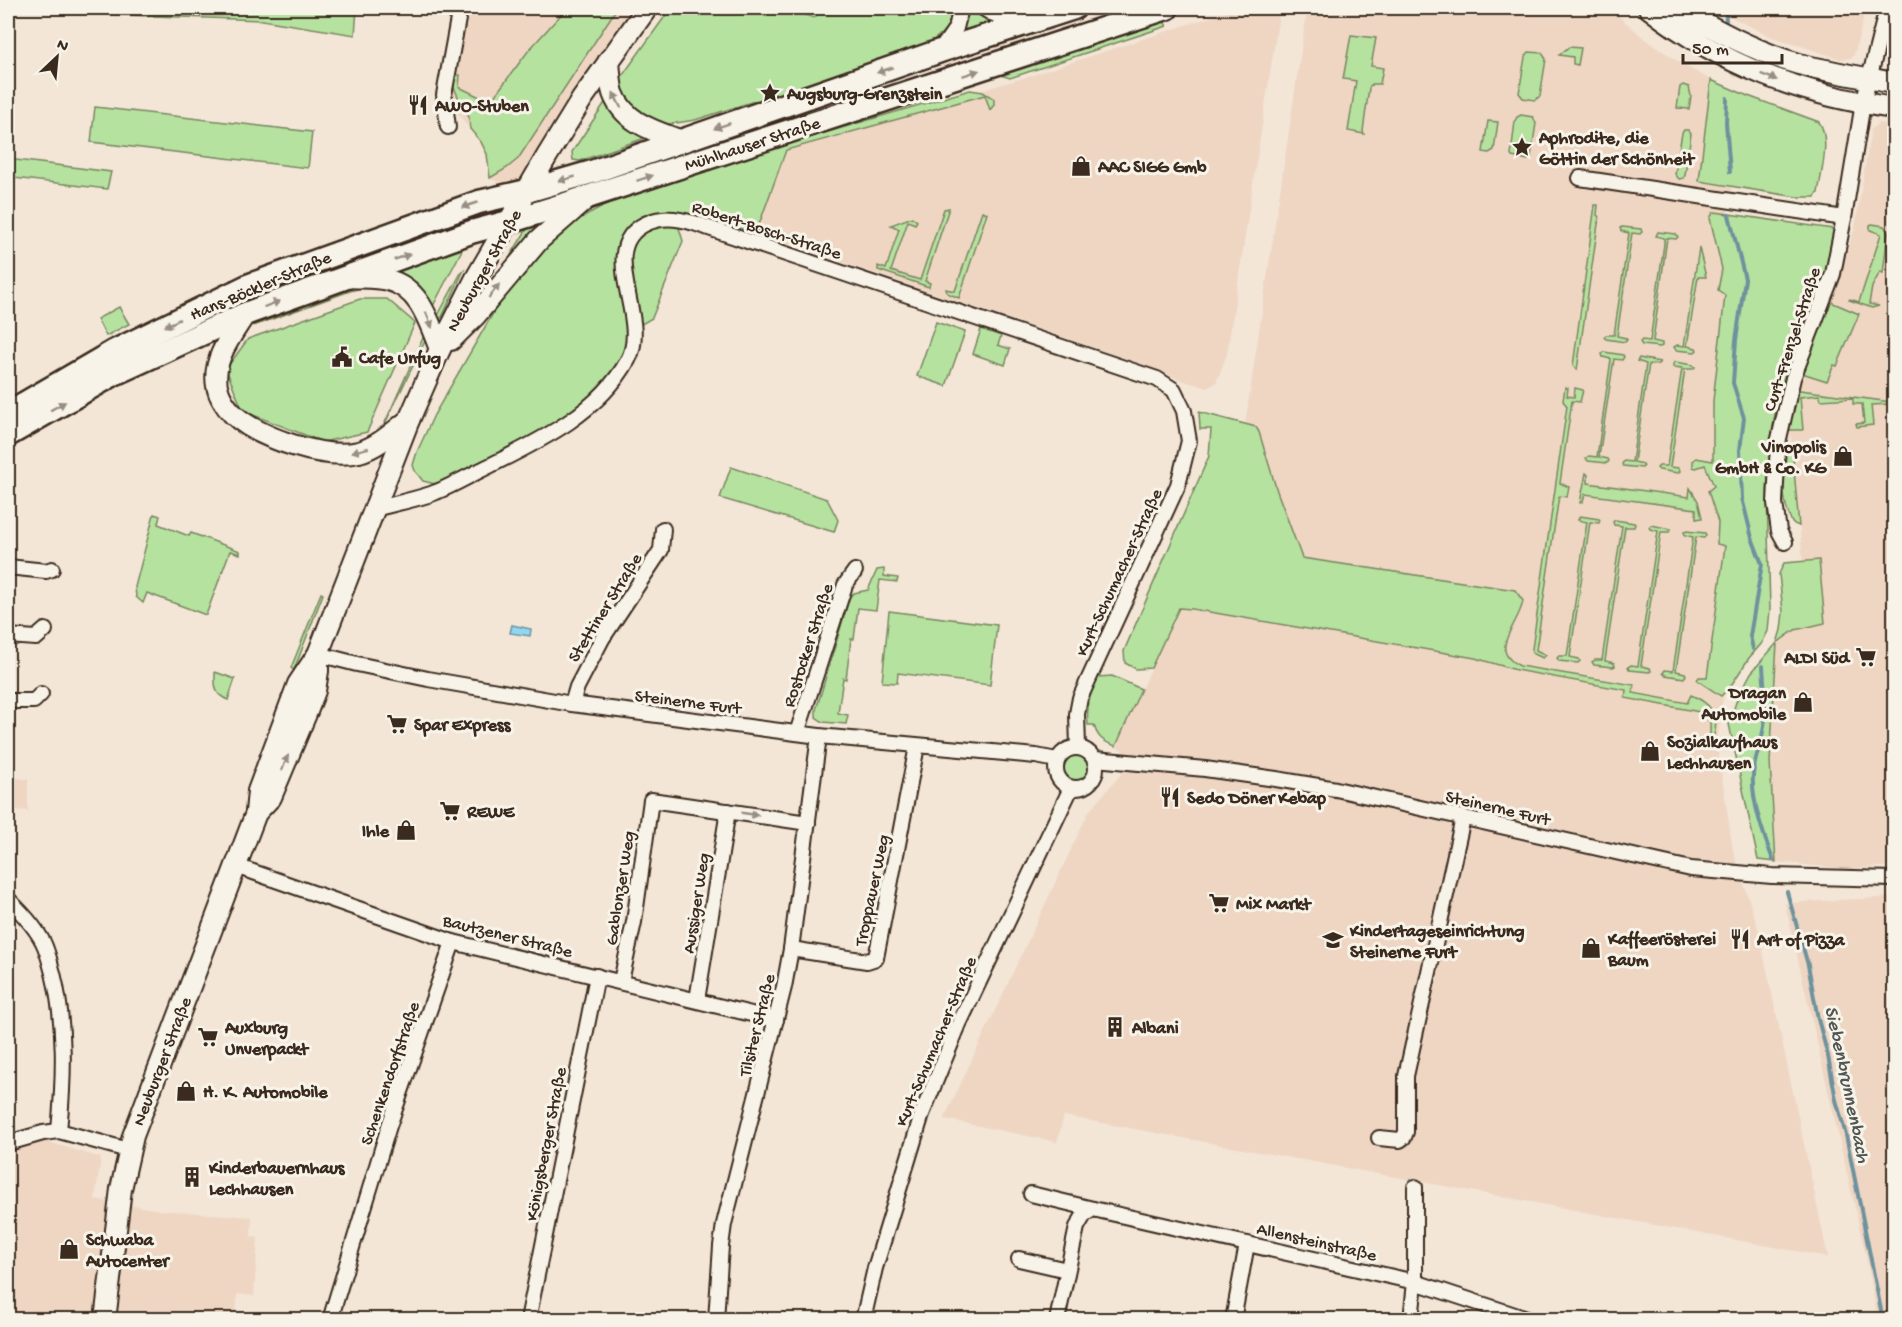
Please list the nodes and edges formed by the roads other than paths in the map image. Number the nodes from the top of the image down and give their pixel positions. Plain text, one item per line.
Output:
1 (460, 8) edge
2 (647, 8) edge
3 (961, 8) edge
4 (983, 8) edge
5 (1074, 8) edge
6 (1167, 8) edge
7 (1649, 8) edge
8 (1677, 8) edge
9 (1887, 8) edge
10 (1022, 23) junction
11 (940, 51) junction
12 (609, 60) junction
13 (1869, 78) junction
14 (1894, 83) edge
15 (1863, 103) junction
16 (1894, 108) edge
17 (448, 127) dead end
18 (682, 141) junction
19 (1580, 178) dead end
20 (527, 191) junction
21 (590, 196) junction
22 (1844, 218) junction
23 (508, 222) junction
24 (347, 277) junction
25 (245, 314) junction
26 (440, 349) junction
27 (1184, 411) joint
28 (8, 413) edge
29 (409, 420) junction
30 (8, 435) edge
31 (374, 509) junction
32 (663, 529) dead end
33 (1785, 542) dead end
34 (8, 567) edge
35 (52, 569) dead end
36 (855, 571) dead end
37 (45, 630) dead end
38 (8, 636) edge
39 (318, 654) junction
40 (41, 694) dead end
41 (8, 701) edge
42 (572, 704) junction
43 (797, 733) junction
44 (819, 736) junction
45 (917, 746) junction
46 (1078, 747) junction
47 (1095, 759) junction
48 (1057, 760) junction
49 (1071, 788) junction
50 (728, 811) junction
51 (1463, 818) junction
52 (808, 823) junction
53 (236, 866) junction
54 (1894, 879) edge
55 (8, 899) edge
56 (453, 942) junction
57 (791, 949) junction
58 (597, 976) junction
59 (621, 981) junction
60 (697, 1000) junction
61 (776, 1020) junction
62 (59, 1131) junction
63 (1379, 1138) dead end
64 (8, 1143) edge
65 (128, 1150) junction
66 (1415, 1187) dead end
67 (1032, 1194) dead end
68 (1093, 1209) junction
69 (1247, 1244) junction
70 (1019, 1259) dead end
71 (1067, 1270) junction
72 (1415, 1282) junction
73 (105, 1320) edge
74 (330, 1320) edge
75 (528, 1320) edge
76 (717, 1320) edge
77 (863, 1320) edge
78 (1057, 1320) edge
79 (1233, 1320) edge
80 (1411, 1320) edge
81 (1530, 1320) edge

1 - 17 street
2 - 12 street, Neuburger Straße
3 - 11 street
4 - 10 street
5 - 10 main road, Mühlhauser Straße
21 -> 6 main road, Mühlhauser Straße
7 -> 15 street
8 - 13 street
9 - 13 street, Curt-Frenzel-Straße
10 - 11 main road, Mühlhauser Straße
11 -> 18 main road, Mühlhauser Straße
18 -> 12 street
12 - 20 street, Neuburger Straße
13 - 14 street
13 - 15 street, Curt-Frenzel-Straße
15 - 16 street
15 - 22 street, Curt-Frenzel-Straße
18 -> 20 main road, Mühlhauser Straße
19 - 22 street
20 - 23 street, Neuburger Straße
20 -> 28 main road, Hans-Böckler-Straße
21 - 23 main road, Mühlhauser Straße
26 -> 21 street
22 - 33 street, Curt-Frenzel-Straße
24 -> 23 main road, Hans-Böckler-Straße
23 - 26 street, Neuburger Straße
25 -> 24 main road, Hans-Böckler-Straße
24 -> 26 street
29 -> 25 street
30 -> 25 main road, Hans-Böckler-Straße
26 - 29 street, Neuburger Straße
27 - 31 street, Robert-Bosch-Straße
27 - 46 street, Kurt-Schumacher-Straße
29 - 31 street, Neuburger Straße
31 - 39 street, Neuburger Straße
32 - 42 street, Stettiner Straße
34 - 35 street
36 - 43 street, Rostocker Straße
37 - 38 street
39 - 42 street, Steinerne Furt
39 - 53 street, Neuburger Straße
40 - 41 street
42 - 43 street, Steinerne Furt
43 - 44 street, Steinerne Furt
44 - 45 street, Steinerne Furt
44 - 52 street, Tilsiter Straße
45 - 48 street, Steinerne Furt
45 - 57 street, Troppauer Weg
46 - 47 street
46 - 48 street
47 - 49 street
47 - 51 street, Steinerne Furt
48 - 49 street
49 - 77 street, Kurt-Schumacher-Straße
50 -> 52 street
50 - 59 street, Gablonzer Weg
50 - 60 street, Aussiger Weg
51 - 54 street, Steinerne Furt
51 - 63 street
52 - 57 street, Tilsiter Straße
53 - 56 street, Bautzener Straße
53 - 65 street, Neuburger Straße
55 - 62 street
56 - 58 street, Bautzener Straße
56 - 74 street, Schenkendorfstraße
57 - 61 street, Tilsiter Straße
58 - 59 street, Bautzener Straße
58 - 75 street, Königsberger Straße
59 - 60 street, Bautzener Straße
60 - 61 street, Bautzener Straße
61 - 76 street, Tilsiter Straße
62 - 64 street
62 - 65 street
65 - 73 street, Neuburger Straße
66 - 72 street
67 - 68 street, Allensteinstraße
68 - 69 street, Allensteinstraße
68 - 71 street
69 - 72 street, Allensteinstraße
69 - 79 street
70 - 71 street
71 - 78 street
72 - 80 street
72 - 81 street, Allensteinstraße

